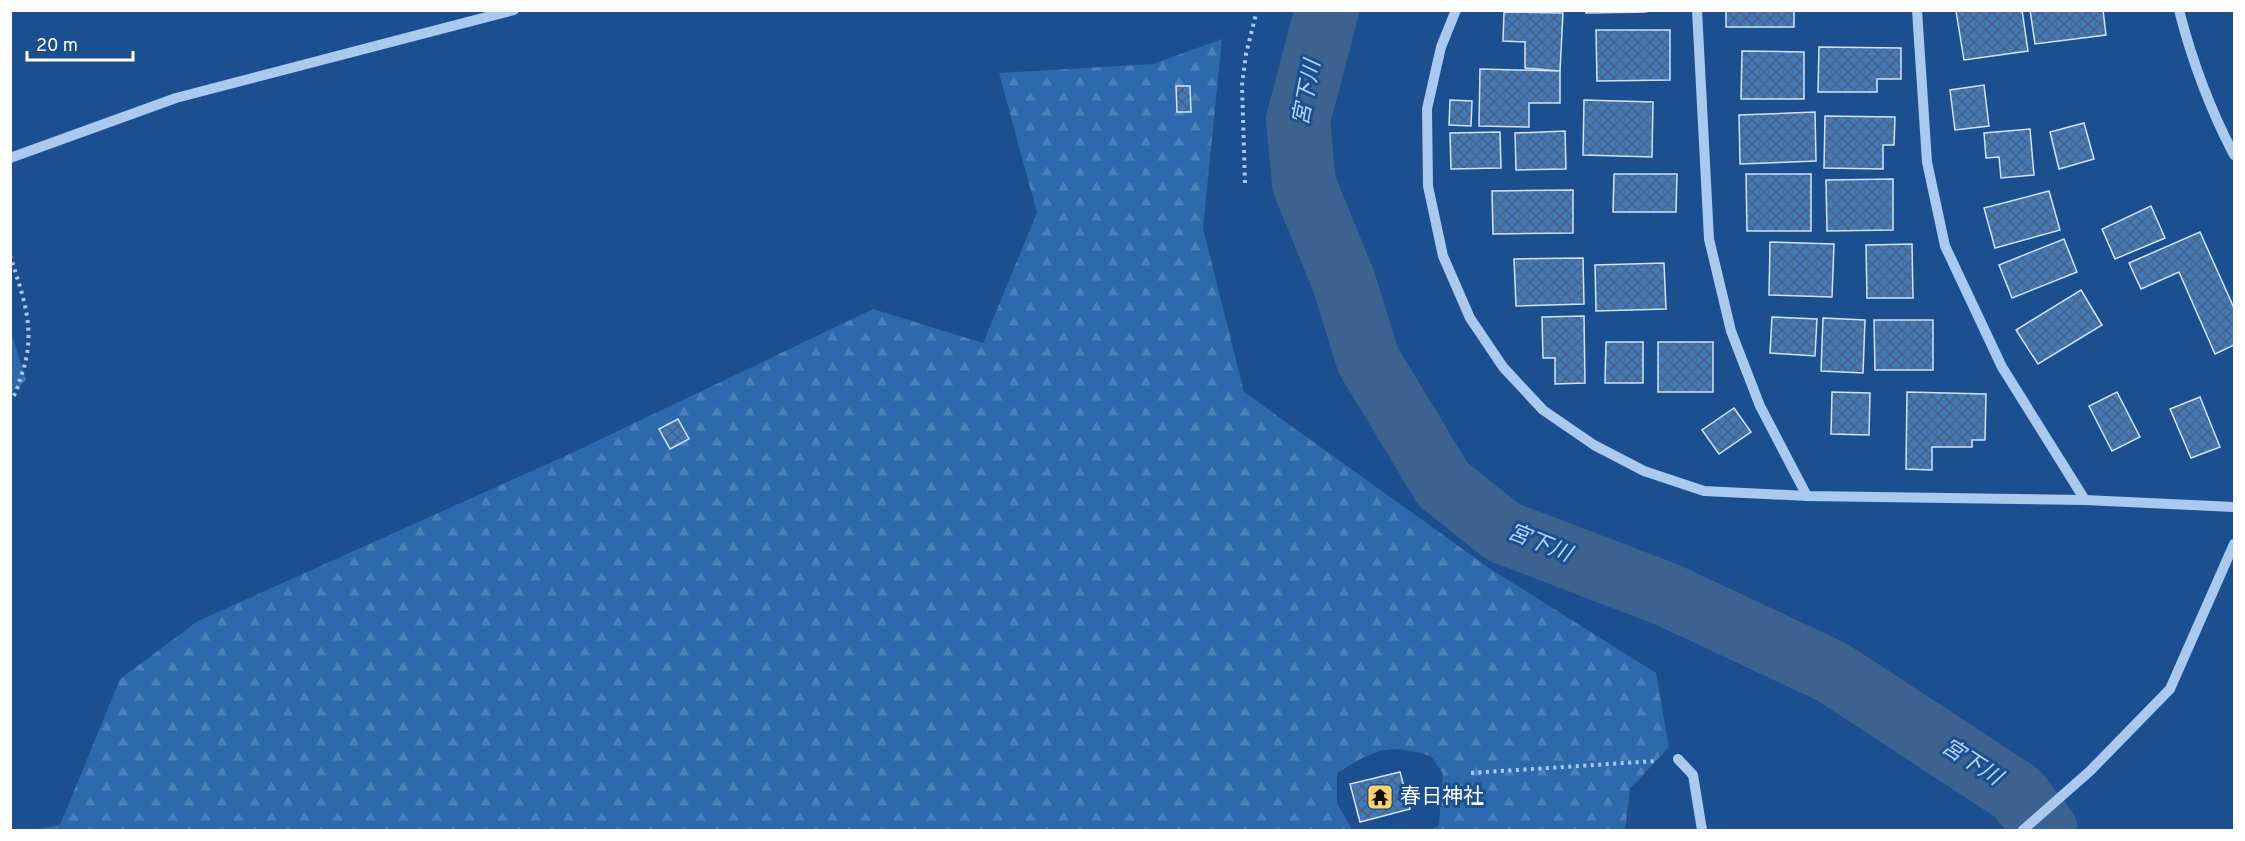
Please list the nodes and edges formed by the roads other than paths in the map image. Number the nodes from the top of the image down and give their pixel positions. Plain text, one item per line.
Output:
1 (514, 10) edge
2 (1456, 10) edge
3 (1697, 10) edge
4 (1917, 10) edge
5 (2179, 10) edge
6 (2235, 155) edge
7 (10, 158) edge
8 (1807, 495) junction
9 (2085, 500) junction
10 (2235, 507) edge
11 (2235, 544) edge
12 (1678, 759) road end
13 (1702, 831) edge
14 (2023, 831) edge

1 - 7 street
2 - 8 street
3 - 8 street
4 - 9 street
5 - 6 street
8 - 9 street
9 - 10 street
11 - 14 street
12 - 13 street

